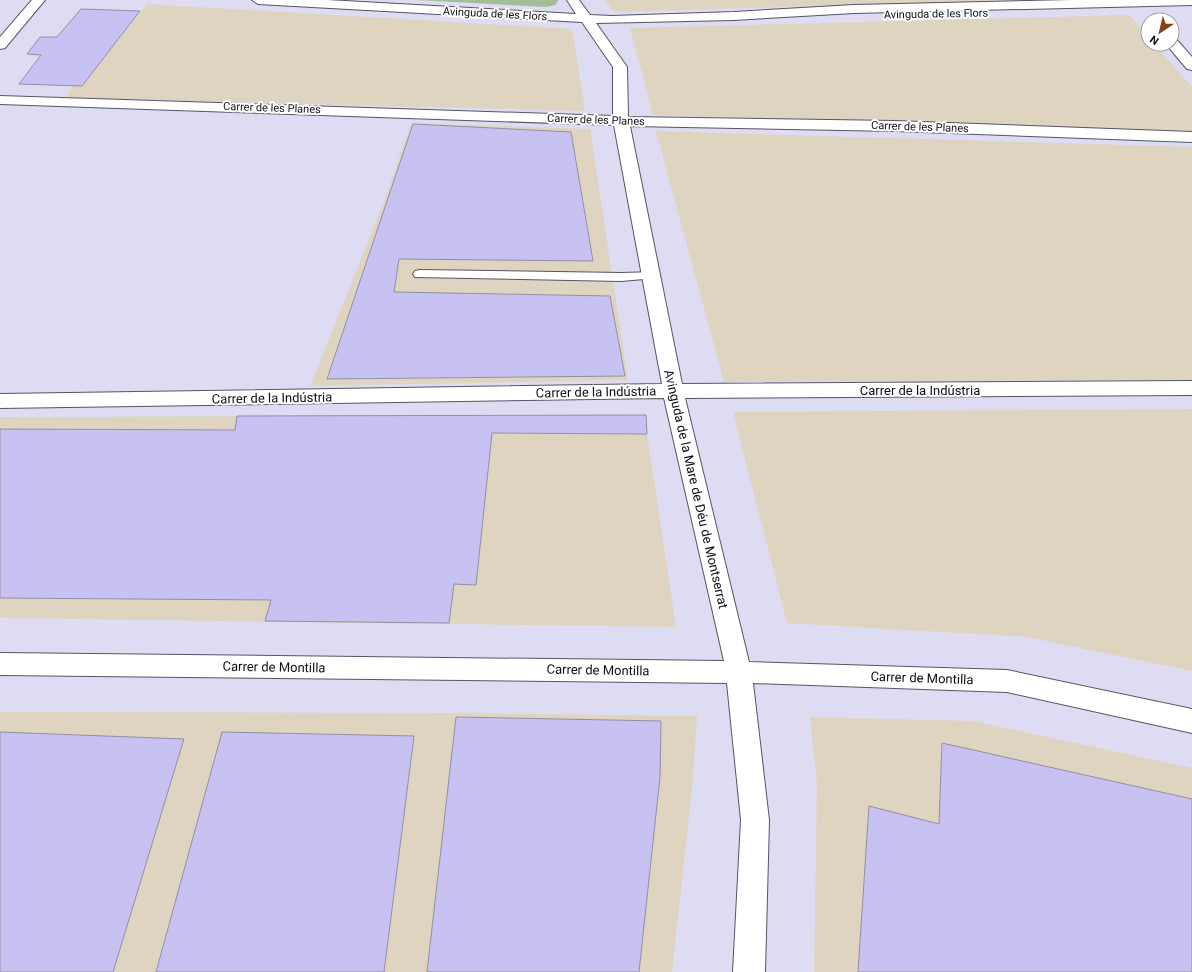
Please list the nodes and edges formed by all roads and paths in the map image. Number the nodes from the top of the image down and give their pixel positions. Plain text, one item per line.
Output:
1 (39, 0) edge
2 (258, 0) edge
3 (573, 0) edge
4 (1136, 2) edge
5 (1192, 2) edge
6 (851, 5) edge
7 (1145, 12) edge
8 (734, 16) junction
9 (585, 19) junction
10 (0, 45) edge
11 (1180, 52) edge
12 (1192, 66) edge
13 (0, 100) edge
14 (621, 121) junction
15 (1192, 137) edge
16 (420, 274) dead end
17 (651, 275) junction
18 (1192, 388) edge
19 (673, 391) junction
20 (0, 401) edge
21 (0, 664) edge
22 (738, 672) junction
23 (1192, 721) edge
24 (749, 972) edge

1 - 10 street
2 - 9 street, Avinguda de les Flors
3 - 9 street, Avinguda de la Mare de Déu de Montserrat
4 - 5 street, Avinguda de les Flors
4 - 6 street, Avinguda de les Flors
4 - 7 street
4 - 8 street, Avinguda de les Flors
6 - 8 street, Avinguda de les Flors
8 - 9 street, Avinguda de les Flors
9 - 14 street, Avinguda de la Mare de Déu de Montserrat
11 - 12 street
13 - 14 street, Carrer de les Planes
14 - 15 street, Carrer de les Planes
14 - 17 street, Avinguda de la Mare de Déu de Montserrat
16 - 17 lane
17 - 19 street, Avinguda de la Mare de Déu de Montserrat
18 - 19 street, Carrer de la Indústria
19 - 20 street, Carrer de la Indústria
19 - 22 street, Avinguda de la Mare de Déu de Montserrat
21 - 22 street, Carrer de Montilla
22 - 23 street, Carrer de Montilla
22 - 24 street, Avinguda de la Mare de Déu de Montserrat

